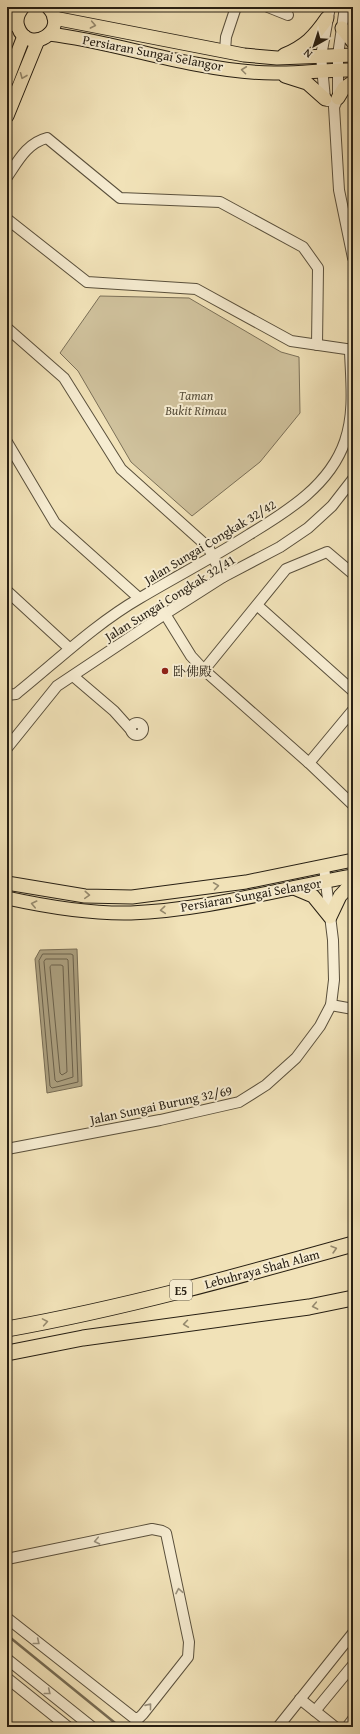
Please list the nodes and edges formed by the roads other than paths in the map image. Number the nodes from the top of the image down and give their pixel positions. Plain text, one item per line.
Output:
1 (23, 7) edge
2 (236, 7) edge
3 (268, 7) edge
4 (345, 7) edge
5 (50, 10) edge
6 (328, 13) edge
7 (288, 15) dead end
8 (7, 21) edge
9 (342, 28) junction
10 (21, 33) junction
11 (44, 37) junction
12 (353, 42) edge
13 (225, 51) junction
14 (338, 54) junction
15 (353, 55) edge
16 (322, 56) junction
17 (277, 58) junction
18 (323, 70) junction
19 (338, 70) junction
20 (353, 70) edge
21 (274, 73) junction
22 (7, 80) edge
23 (353, 82) edge
24 (332, 101) junction
25 (7, 116) edge
26 (7, 177) edge
27 (7, 219) edge
28 (353, 258) edge
29 (7, 328) edge
30 (317, 345) junction
31 (351, 351) edge
32 (7, 442) edge
33 (353, 479) edge
34 (214, 557) junction
35 (353, 574) edge
36 (223, 577) junction
37 (7, 591) edge
38 (139, 598) junction
39 (258, 606) junction
40 (165, 614) junction
41 (69, 648) junction
42 (204, 670) junction
43 (74, 676) junction
44 (353, 692) edge
45 (7, 695) edge
46 (353, 710) edge
47 (134, 727) dead end
48 (7, 748) edge
49 (309, 763) junction
50 (353, 805) edge
51 (353, 860) edge
52 (324, 867) junction
53 (353, 876) edge
54 (326, 881) junction
55 (353, 882) edge
56 (7, 883) edge
57 (294, 888) junction
58 (7, 898) edge
59 (330, 917) junction
60 (331, 1005) junction
61 (353, 1009) edge
62 (7, 1149) edge
63 (353, 1244) edge
64 (353, 1298) edge
65 (7, 1329) edge
66 (7, 1353) edge
67 (7, 1559) edge
68 (7, 1618) edge
69 (353, 1633) edge
70 (7, 1659) edge
71 (353, 1664) edge
72 (7, 1678) edge
73 (300, 1699) junction
74 (315, 1711) junction
75 (353, 1719) edge
76 (68, 1727) edge
77 (92, 1727) edge
78 (278, 1727) edge
79 (335, 1727) edge
80 (347, 1727) edge

1 - 10 main road
2 - 13 street
3 - 7 street
4 - 9 street
5 - 11 main road
5 -> 13 main road, Persiaran Sungai Selangor
6 - 16 street
6 - 17 main road
8 - 10 street
9 - 12 main road
9 - 14 street
10 - 11 main road, Persiaran Sungai Selangor
10 - 22 main road
21 -> 11 main road, Persiaran Sungai Selangor
11 -> 25 main road
13 - 17 main road, Persiaran Sungai Selangor
14 - 15 main road, Persiaran Sungai Selangor
14 - 16 main road, Persiaran Sungai Selangor
14 - 19 street
16 - 17 main road, Persiaran Sungai Selangor
16 - 18 street
18 - 19 main road, Persiaran Sungai Selangor
18 - 21 main road, Persiaran Sungai Selangor
18 - 24 street
19 - 20 main road, Persiaran Sungai Selangor
19 - 24 street
21 - 24 main road
23 - 24 main road
24 - 28 street
26 - 30 street
27 - 30 street
29 - 34 street
30 - 31 street
31 - 34 street, Jalan Sungai Congkak 32/42
32 - 38 street
33 - 36 street, Jalan Sungai Congkak 32/41
34 - 36 street
34 - 38 street, Jalan Sungai Congkak 32/42
35 - 39 street
36 - 40 street, Jalan Sungai Congkak 32/41
37 - 41 street
38 - 41 street, Jalan Sungai Congkak 32/42
39 - 42 street
39 - 44 street
40 - 42 street
40 - 43 street, Jalan Sungai Congkak 32/41
41 - 45 street, Jalan Sungai Congkak 32/42
42 - 49 street
43 - 47 street
43 - 48 street, Jalan Sungai Congkak 32/41
46 - 49 street
49 - 50 street
51 - 52 main road, Persiaran Sungai Selangor
52 - 54 street, Jalan Sungai Burung 32/69
56 -> 52 main road, Persiaran Sungai Selangor
53 - 54 main road, Persiaran Sungai Selangor
54 - 57 main road, Persiaran Sungai Selangor
54 - 59 street, Jalan Sungai Burung 32/69
55 - 59 main road
57 -> 58 main road, Persiaran Sungai Selangor
57 - 59 main road
59 - 60 street, Jalan Sungai Burung 32/69
60 - 61 street
60 - 62 street, Jalan Sungai Burung 32/69
65 -> 63 highway, Lebuhraya Shah Alam / E5
64 -> 66 highway
68 -> 67 street
69 - 73 street
70 -> 77 street
71 - 74 street
72 - 76 street
73 - 74 street
73 - 78 street
74 - 79 street
75 - 80 street

